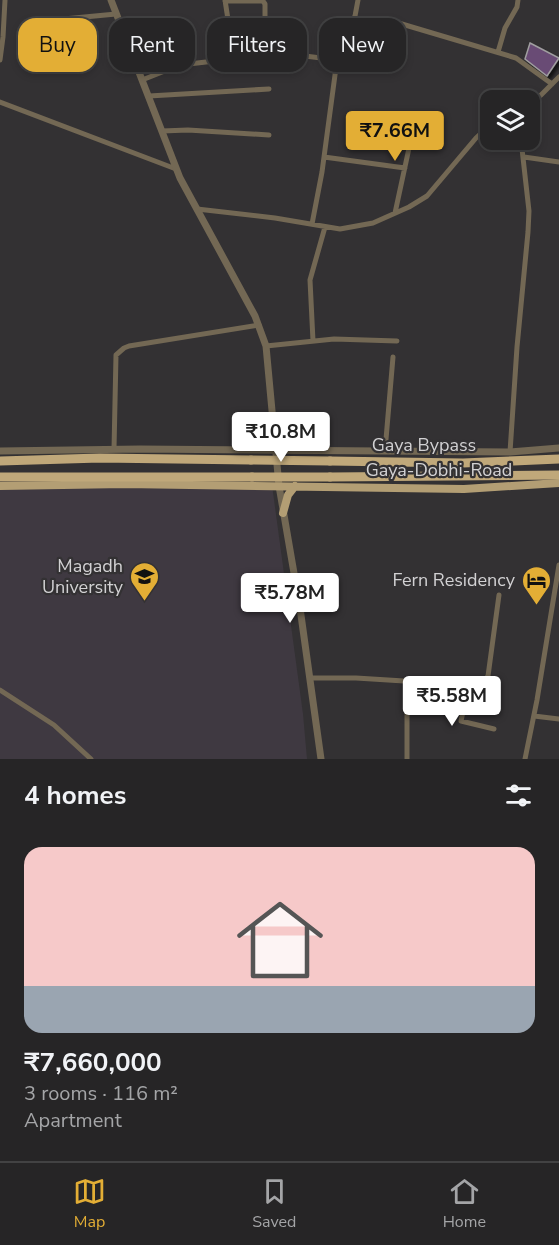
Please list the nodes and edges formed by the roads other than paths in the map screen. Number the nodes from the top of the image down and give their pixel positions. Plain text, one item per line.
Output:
1 (111, 0) edge
2 (225, 0) edge
3 (358, 0) edge
4 (518, 0) edge
5 (3, 2) edge
6 (118, 17) junction
7 (96, 18) edge
8 (148, 18) edge
9 (228, 18) edge
10 (265, 18) edge
11 (354, 18) edge
12 (406, 25) edge
13 (498, 52) junction
14 (0, 60) edge
15 (162, 72) edge
16 (335, 72) edge
17 (559, 77) edge
18 (142, 80) junction
19 (552, 84) junction
20 (268, 89) dead end
21 (540, 94) edge
22 (149, 96) junction
23 (0, 102) edge
24 (382, 119) dead end
25 (162, 131) junction
26 (480, 134) edge
27 (269, 135) dead end
28 (523, 150) edge
29 (324, 157) junction
30 (524, 157) junction
31 (559, 162) edge
32 (405, 168) junction
33 (176, 169) junction
34 (197, 208) junction
35 (395, 213) junction
36 (312, 224) junction
37 (325, 227) junction
38 (259, 325) junction
39 (313, 341) junction
40 (397, 341) dead end
41 (266, 346) junction
42 (393, 357) dead end
43 (559, 448) edge
44 (114, 449) junction
45 (0, 451) edge
46 (276, 451) junction
47 (385, 452) junction
48 (510, 452) junction
49 (559, 459) edge
50 (0, 461) edge
51 (559, 475) edge
52 (0, 477) edge
53 (559, 483) edge
54 (0, 486) edge
55 (282, 486) junction
56 (295, 486) junction
57 (283, 513) junction
58 (559, 565) edge
59 (499, 595) dead end
60 (310, 678) junction
61 (411, 682) junction
62 (468, 689) junction
63 (0, 690) edge
64 (534, 716) junction
65 (559, 719) edge
66 (494, 729) dead end
67 (91, 759) edge
68 (321, 759) edge
69 (407, 759) edge
70 (525, 759) edge

1 - 6 street
2 - 9 street
2 - 10 street
3 - 11 street
4 - 13 street
5 - 14 street
6 - 7 street
6 - 8 street
6 - 18 street
12 - 13 street
13 - 19 street
15 - 18 street
16 - 29 street
17 - 19 street
18 - 22 street
19 - 21 street
20 - 22 street
22 - 25 street
23 - 33 street
24 - 32 street
25 - 27 street
25 - 33 street
26 - 35 street
28 - 30 street
29 - 32 street
29 - 36 street
30 - 31 street
30 - 48 street
32 - 35 street
33 - 34 street
34 - 36 street
34 - 38 street
35 - 37 street
36 - 37 street
37 - 39 street
38 - 41 street
38 - 44 street
39 - 40 street
39 - 41 street
41 - 46 street
42 - 47 street
43 - 48 street
44 - 45 street
44 - 46 street
46 - 47 street
46 - 55 street
47 - 48 street
49 - 50 highway, Gaya Bypass, bridge
51 - 52 highway, bridge
53 - 56 main road, Gaya-Dobhi-Road
54 - 55 main road, Gaya-Dobhi-Road
55 - 56 main road, Gaya-Dobhi-Road
55 - 57 street
56 - 57 main road
57 - 60 street
58 - 64 street
59 - 62 street
60 - 61 street
60 - 68 street
61 - 62 street
61 - 69 street
62 - 66 street
63 - 67 street
64 - 65 street
64 - 70 street

